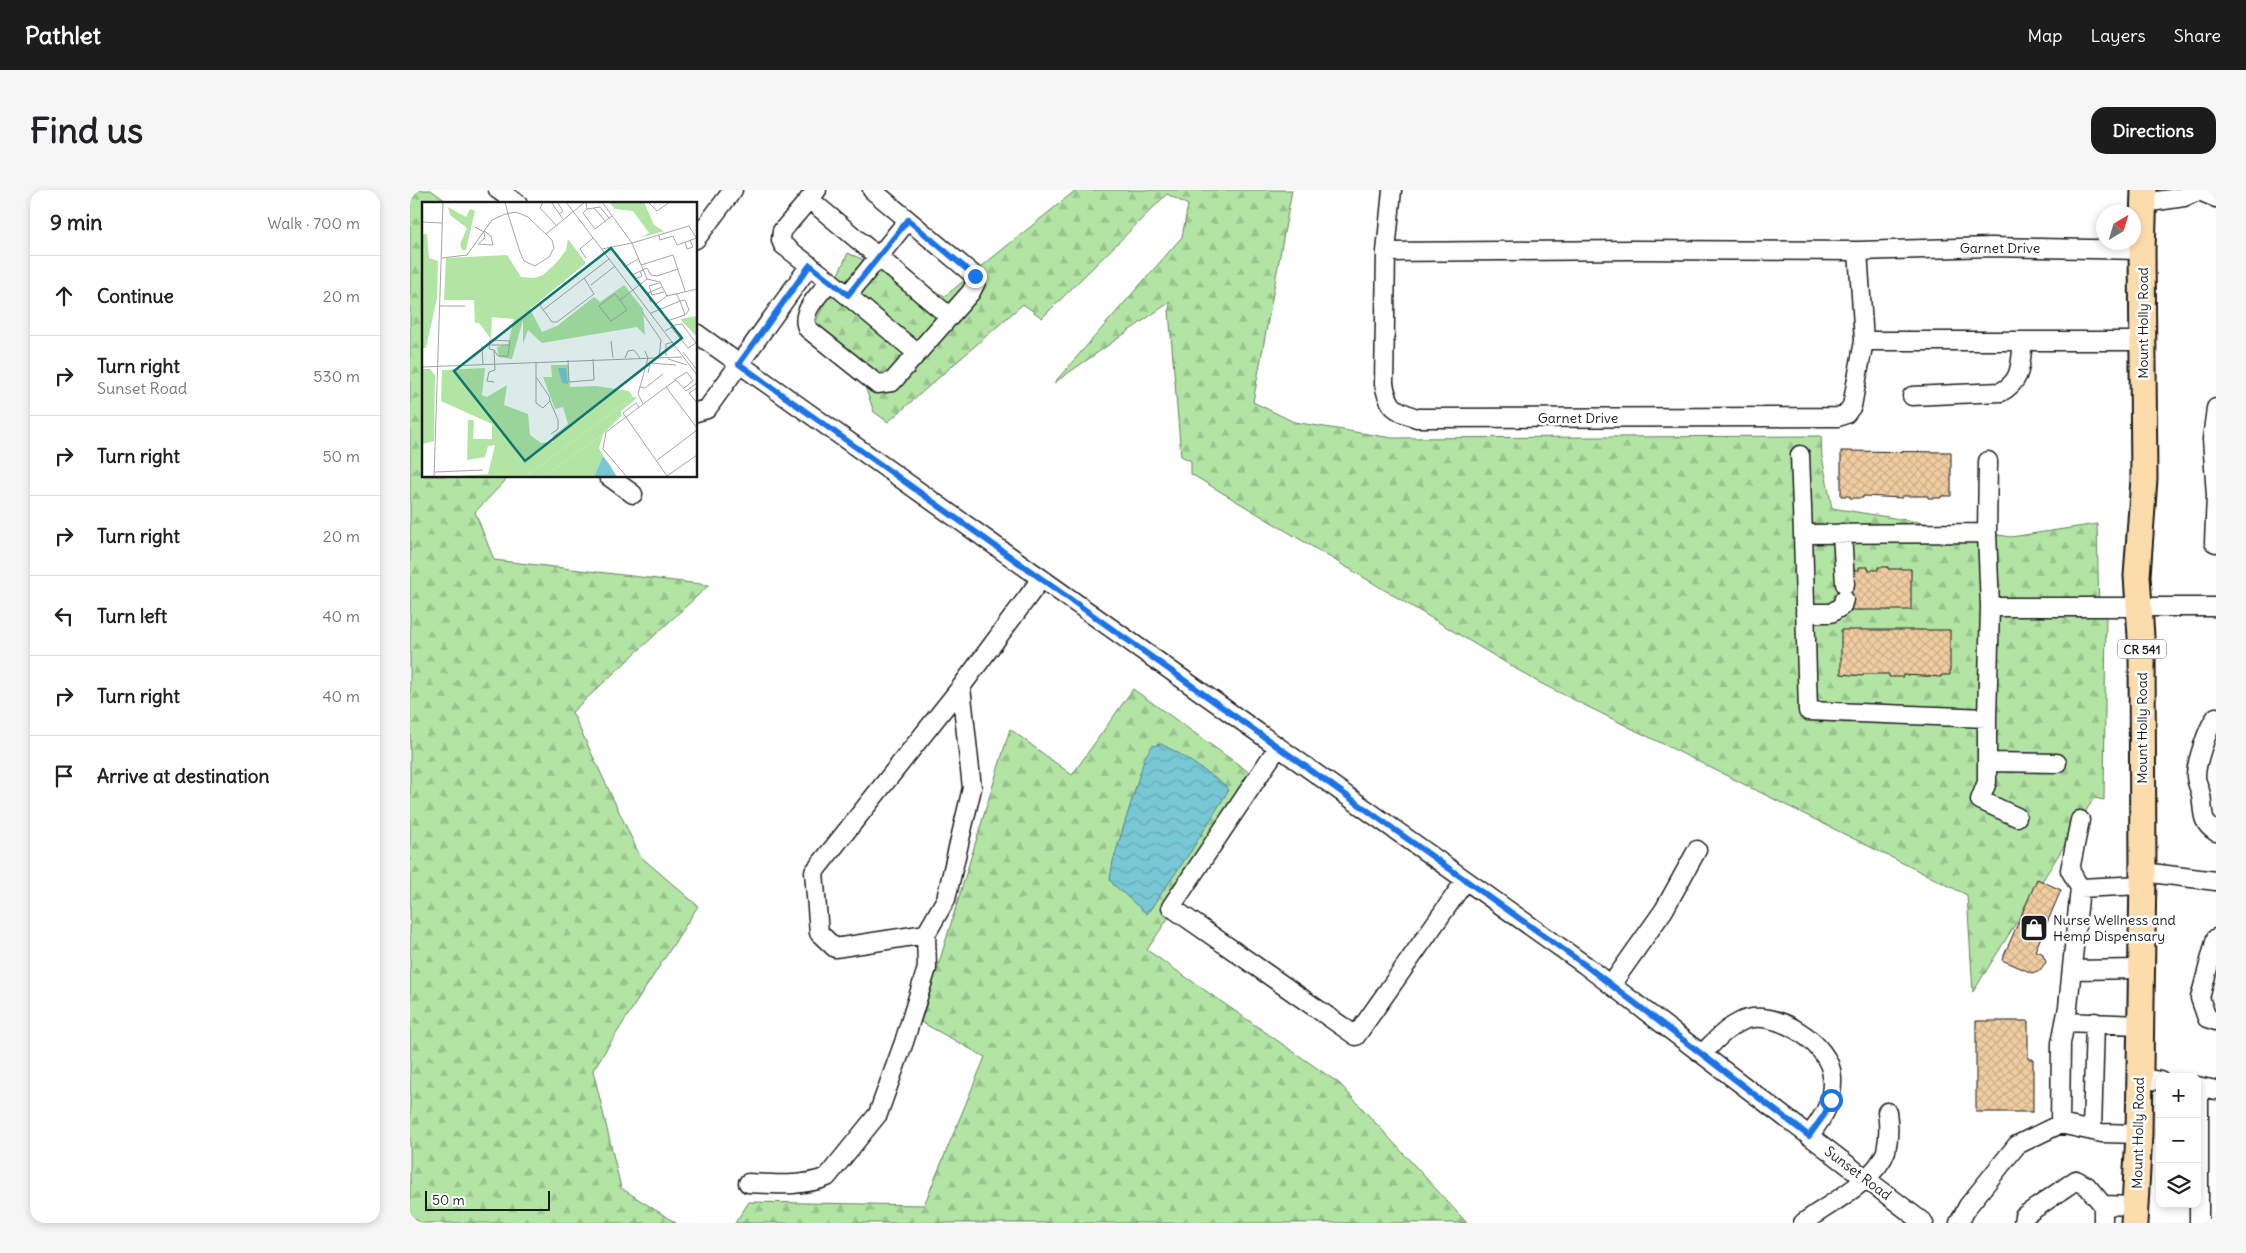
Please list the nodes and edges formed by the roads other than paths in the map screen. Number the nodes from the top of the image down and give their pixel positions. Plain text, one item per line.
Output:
1 (498, 190) edge
2 (733, 190) edge
3 (872, 190) edge
4 (1392, 190) edge
5 (2198, 190) edge
6 (813, 195) edge
7 (2144, 196) edge
8 (2216, 198) edge
9 (515, 202) edge
10 (908, 220) junction
11 (698, 236) edge
12 (2142, 250) junction
13 (1858, 251) junction
14 (1386, 252) junction
15 (878, 257) junction
16 (810, 265) junction
17 (830, 280) junction
18 (848, 295) junction
19 (950, 316) junction
20 (698, 334) edge
21 (1864, 341) junction
22 (2023, 341) junction
23 (2143, 341) junction
24 (917, 353) junction
25 (739, 364) junction
26 (1912, 396) dead end
27 (2216, 408) edge
28 (698, 411) edge
29 (1800, 454) dead end
30 (1988, 461) dead end
31 (611, 478) edge
32 (633, 494) dead end
33 (2216, 496) edge
34 (1842, 533) junction
35 (1987, 533) junction
36 (1803, 534) junction
37 (2216, 543) edge
38 (1041, 579) junction
39 (2216, 607) edge
40 (1990, 608) junction
41 (2140, 608) junction
42 (1805, 612) junction
43 (961, 687) junction
44 (2216, 717) edge
45 (1987, 718) junction
46 (1278, 748) junction
47 (1987, 762) junction
48 (2057, 763) dead end
49 (2017, 817) dead end
50 (2080, 820) dead end
51 (2216, 832) edge
52 (1697, 850) dead end
53 (2143, 878) junction
54 (1465, 881) junction
55 (2216, 881) edge
56 (2080, 888) junction
57 (926, 934) junction
58 (2216, 938) edge
59 (2072, 970) junction
60 (2141, 970) junction
61 (1611, 985) junction
62 (2216, 1021) edge
63 (2065, 1022) junction
64 (2095, 1022) junction
65 (2140, 1025) junction
66 (1702, 1054) junction
67 (2150, 1079) edge
68 (2204, 1088) edge
69 (1887, 1112) dead end
70 (2060, 1124) junction
71 (2092, 1131) junction
72 (2139, 1134) junction
73 (1809, 1136) junction
74 (1866, 1180) junction
75 (748, 1184) dead end
76 (2103, 1205) junction
77 (2136, 1217) edge
78 (1803, 1223) edge
79 (1924, 1223) edge
80 (1959, 1223) edge
81 (2023, 1223) edge
82 (2103, 1223) edge
83 (2198, 1223) edge

1 - 9 street
2 - 11 street
3 - 10 street
4 - 14 street, Garnet Drive
5 - 7 street
5 - 8 street
6 - 15 street
6 - 16 street
7 - 12 highway, Mount Holly Road / CR 541
10 - 15 street
10 - 19 street
12 - 13 street, Garnet Drive
12 - 23 highway, Mount Holly Road / CR 541
13 - 14 street, Garnet Drive
13 - 21 street, Garnet Drive
14 - 21 street, Garnet Drive
15 - 18 street
15 - 19 street
16 - 17 street
16 - 25 street
17 - 18 street
17 - 24 street
18 - 24 street
19 - 24 street
20 - 25 street, Sunset Road
21 - 22 street
22 - 23 street
22 - 26 street
23 - 41 highway, Mount Holly Road / CR 541
25 - 28 street
25 - 38 street, Sunset Road
27 - 33 street
29 - 36 street
30 - 35 street
31 - 32 street
33 - 37 street
34 - 35 street
34 - 36 street
34 - 42 street
35 - 40 street
36 - 42 street
38 - 43 street
38 - 46 street, Sunset Road
39 - 41 street
40 - 41 street
40 - 45 street
41 - 53 highway, Mount Holly Road / CR 541
42 - 45 street
43 - 57 street
43 - 57 street
44 - 51 street
45 - 47 street
46 - 54 street, Sunset Road
46 - 54 street
47 - 48 street
47 - 49 street
50 - 56 street
52 - 61 street
53 - 55 street
53 - 56 street
53 - 60 highway, Mount Holly Road / CR 541
54 - 61 street, Sunset Road
56 - 59 street
57 - 75 street
58 - 62 street
59 - 60 street
59 - 63 street
60 - 65 highway, Mount Holly Road / CR 541
61 - 66 street, Sunset Road
63 - 64 street
63 - 70 street
64 - 65 street
64 - 71 street
65 - 67 highway, Mount Holly Road / CR 541
66 - 73 street, Sunset Road
66 - 73 street
67 - 72 highway, Mount Holly Road / CR 541
68 - 83 street
69 - 74 street
70 - 71 street
70 - 80 street
71 - 72 street
72 - 77 highway, Mount Holly Road / CR 541
73 - 74 street, Sunset Road
74 - 78 street
74 - 79 street, Sunset Road
76 - 77 street
76 - 81 street
76 - 82 street

